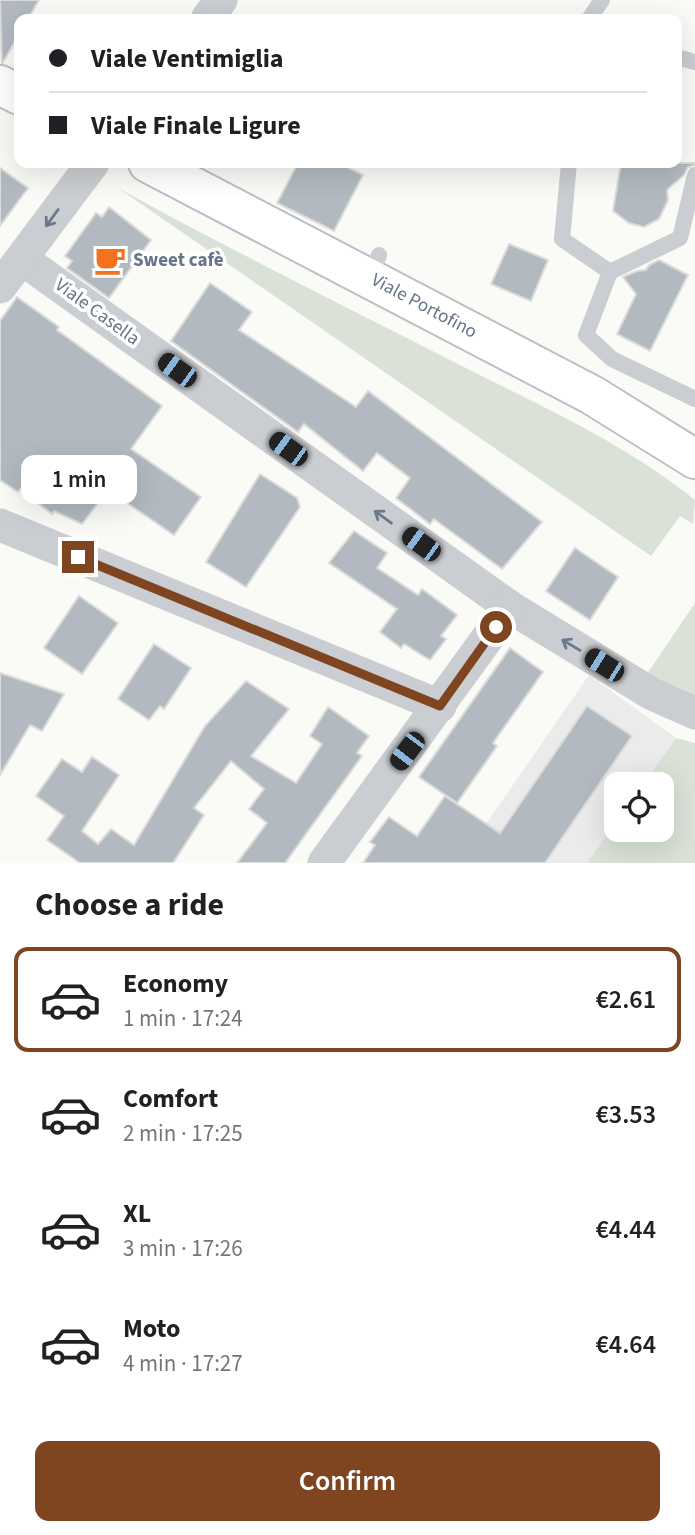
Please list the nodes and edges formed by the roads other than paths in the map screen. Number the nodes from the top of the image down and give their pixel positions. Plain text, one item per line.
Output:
1 (89, 168) edge
2 (161, 168) edge
3 (569, 168) edge
4 (695, 175) edge
5 (22, 259) junction
6 (610, 272) junction
7 (0, 287) edge
8 (695, 399) edge
9 (694, 455) edge
10 (0, 525) edge
11 (509, 607) junction
12 (440, 706) junction
13 (695, 713) edge
14 (324, 863) edge

1 -> 5 street
2 - 9 street, Viale Portofino
3 - 6 lane
4 - 6 lane
5 - 7 street
11 -> 5 street, Viale Casella
6 - 8 lane
10 - 12 street
11 - 12 street
13 -> 11 street, Viale Casella
12 - 14 street

